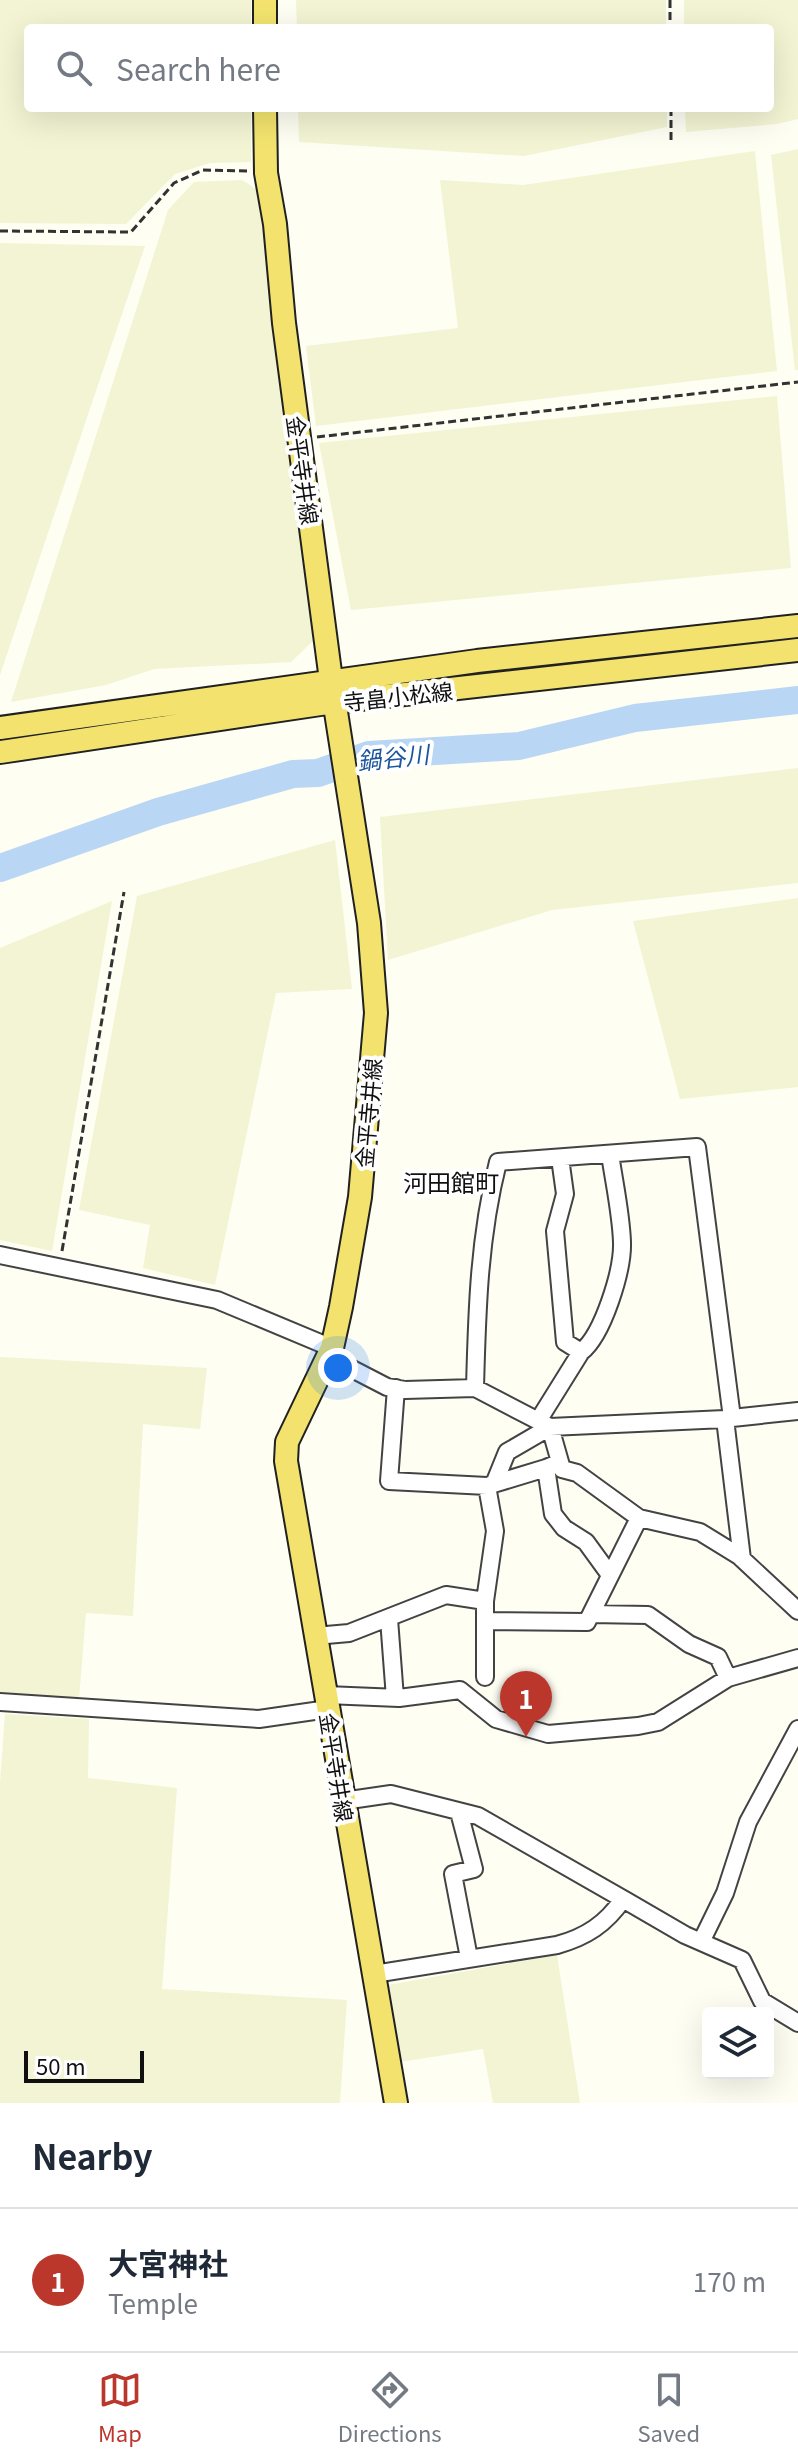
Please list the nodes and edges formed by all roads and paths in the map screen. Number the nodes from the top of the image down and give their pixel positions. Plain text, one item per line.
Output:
1 (265, 0) edge
2 (670, 0) edge
3 (265, 24) edge
4 (670, 24) edge
5 (265, 112) edge
6 (671, 112) edge
7 (671, 142) dead end
8 (266, 173) junction
9 (0, 231) edge
10 (798, 382) edge
11 (299, 439) junction
12 (798, 626) edge
13 (798, 650) edge
14 (332, 691) junction
15 (0, 728) edge
16 (0, 752) edge
17 (124, 892) dead end
18 (610, 1154) junction
19 (560, 1158) junction
20 (0, 1255) edge
21 (60, 1265) junction
22 (330, 1352) junction
23 (581, 1352) junction
24 (396, 1388) junction
25 (475, 1388) junction
26 (798, 1411) edge
27 (728, 1419) junction
28 (544, 1424) junction
29 (553, 1465) junction
30 (490, 1485) junction
31 (639, 1518) junction
32 (742, 1559) junction
33 (610, 1575) junction
34 (485, 1601) junction
35 (798, 1611) edge
36 (591, 1614) junction
37 (389, 1619) junction
38 (488, 1621) junction
39 (315, 1636) junction
40 (798, 1658) edge
41 (485, 1677) junction
42 (728, 1678) junction
43 (460, 1690) junction
44 (395, 1698) junction
45 (0, 1702) edge
46 (327, 1702) junction
47 (481, 1707) junction
48 (798, 1729) edge
49 (343, 1801) junction
50 (459, 1812) junction
51 (623, 1899) junction
52 (702, 1940) junction
53 (469, 1958) junction
54 (374, 1974) junction
55 (798, 2023) edge
56 (396, 2103) edge

1 - 3 main road
2 - 4 path
5 - 8 main road, 金平寺井線
6 - 7 path
8 - 9 path
8 - 11 main road, 金平寺井線
10 - 11 path
11 - 14 main road, 金平寺井線
12 - 14 main road, 寺畠小松線
13 - 14 main road, 寺畠小松線
14 - 15 main road, 寺畠小松線
14 - 16 main road, 寺畠小松線
14 - 22 main road, 金平寺井線
17 - 21 path
18 - 19 street
18 - 23 street
18 - 27 street
19 - 23 street
19 - 25 street
20 - 21 street
21 - 22 street
22 - 24 street
22 - 39 main road, 金平寺井線
23 - 28 street
24 - 25 street
24 - 30 street
25 - 28 street
26 - 27 street
27 - 28 street
27 - 32 street
28 - 29 street
28 - 30 street
29 - 30 street
29 - 31 street
29 - 33 street
30 - 34 street
31 - 32 street
31 - 33 street
32 - 35 street
33 - 36 street
34 - 37 street
34 - 38 street
36 - 38 street
36 - 42 street
37 - 39 street
37 - 44 street
38 - 41 street
39 - 46 main road, 金平寺井線
40 - 42 street
41 - 43 street
41 - 47 street
42 - 47 street
43 - 44 street
43 - 47 street
44 - 46 street
45 - 46 street
46 - 49 main road, 金平寺井線
48 - 52 street
49 - 50 street
49 - 54 main road, 金平寺井線
50 - 51 street
50 - 53 street
51 - 52 street
51 - 53 street
52 - 55 street
53 - 54 street
54 - 56 main road, 金平寺井線

